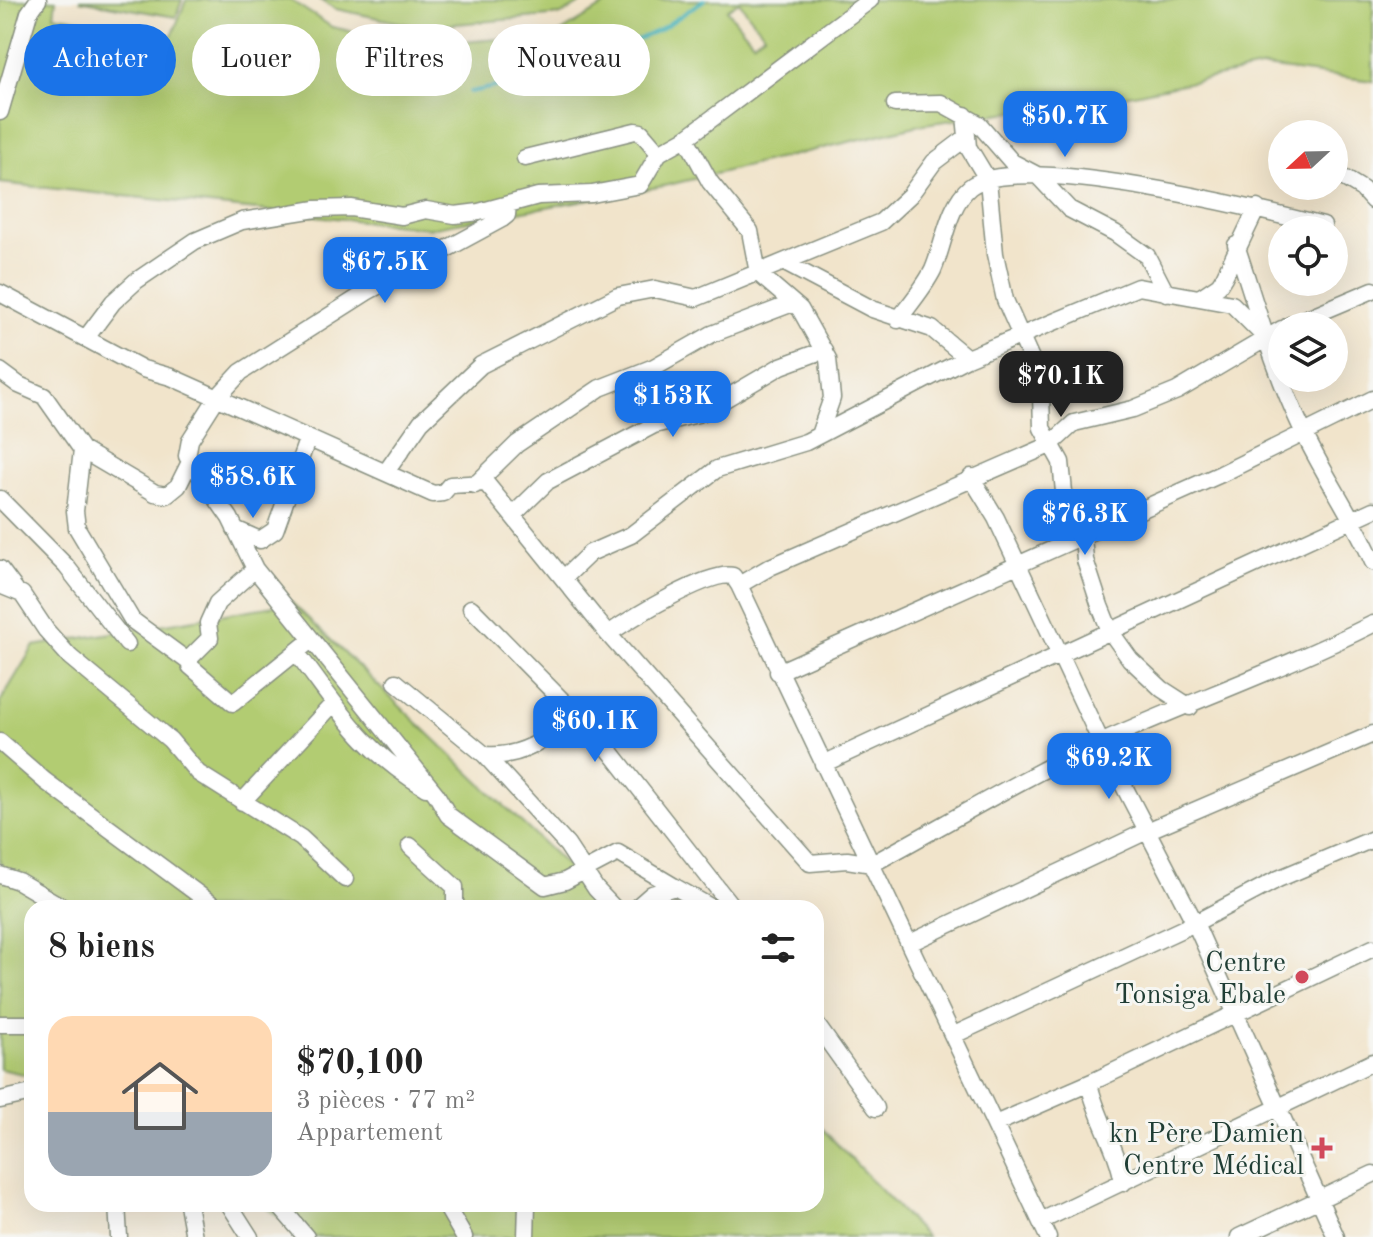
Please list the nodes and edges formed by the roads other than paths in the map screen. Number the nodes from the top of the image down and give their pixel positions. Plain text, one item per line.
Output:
1 (870, 0) edge
2 (30, 4) edge
3 (895, 104) dead end
4 (0, 112) edge
5 (965, 115) junction
6 (967, 137) junction
7 (686, 138) junction
8 (659, 153) junction
9 (525, 158) dead end
10 (1037, 175) junction
11 (988, 180) junction
12 (1348, 180) edge
13 (1373, 201) edge
14 (508, 204) junction
15 (1257, 208) junction
16 (1286, 216) edge
17 (1236, 245) junction
18 (785, 263) junction
19 (758, 273) junction
20 (1373, 290) edge
21 (0, 293) edge
22 (1166, 293) junction
23 (1201, 297) junction
24 (793, 303) junction
25 (1321, 312) edge
26 (898, 320) junction
27 (1268, 334) edge
28 (1264, 336) junction
29 (1020, 337) junction
30 (86, 338) junction
31 (824, 350) junction
32 (967, 358) junction
33 (0, 371) edge
34 (216, 399) junction
35 (1373, 399) edge
36 (1303, 433) junction
37 (819, 435) junction
38 (307, 440) junction
39 (1050, 445) junction
40 (82, 450) junction
41 (191, 460) junction
42 (386, 472) junction
43 (971, 477) junction
44 (475, 485) junction
45 (0, 499) edge
46 (1373, 510) edge
47 (513, 515) junction
48 (1354, 519) junction
49 (235, 529) junction
50 (1083, 536) junction
51 (1373, 562) edge
52 (1018, 565) junction
53 (0, 569) edge
54 (255, 569) junction
55 (564, 578) junction
56 (739, 585) junction
57 (7, 587) edge
58 (471, 608) dead end
59 (1373, 624) edge
60 (1110, 631) junction
61 (608, 634) junction
62 (311, 640) junction
63 (127, 644) dead end
64 (296, 652) junction
65 (1061, 654) junction
66 (189, 662) junction
67 (778, 672) junction
68 (396, 682) dead end
69 (332, 705) junction
70 (1190, 707) junction
71 (574, 713) junction
72 (1373, 734) edge
73 (0, 742) edge
74 (1101, 742) junction
75 (485, 755) junction
76 (823, 764) junction
77 (436, 794) junction
78 (242, 802) junction
79 (1147, 831) junction
80 (1373, 839) edge
81 (410, 846) dead end
82 (872, 864) junction
83 (583, 872) junction
84 (0, 875) edge
85 (345, 879) dead end
86 (675, 887) junction
87 (50, 900) edge
88 (206, 900) edge
89 (455, 900) edge
90 (607, 900) edge
91 (645, 900) edge
92 (698, 900) edge
93 (727, 900) edge
94 (1195, 923) junction
95 (910, 943) junction
96 (1373, 948) edge
97 (1235, 1014) junction
98 (0, 1024) edge
99 (24, 1024) edge
100 (824, 1035) edge
101 (954, 1035) junction
102 (1373, 1062) edge
103 (1089, 1083) junction
104 (24, 1095) edge
105 (0, 1100) edge
106 (876, 1108) dead end
107 (1277, 1108) junction
108 (995, 1124) junction
109 (1373, 1174) edge
110 (1123, 1183) junction
111 (1318, 1201) junction
112 (117, 1212) edge
113 (189, 1212) edge
114 (234, 1212) edge
115 (285, 1212) edge
116 (450, 1212) edge
117 (527, 1212) edge
118 (1041, 1221) junction
119 (119, 1237) edge
120 (194, 1237) edge
121 (250, 1237) edge
122 (306, 1237) edge
123 (464, 1237) edge
124 (526, 1237) edge
125 (1048, 1237) edge
126 (1239, 1237) edge
127 (1336, 1237) edge

1 - 7 street
2 - 4 street
3 - 5 street
5 - 6 street
5 - 10 street
6 - 11 street
6 - 18 street
7 - 8 street
7 - 19 street
8 - 9 street
8 - 14 street
10 - 11 street
10 - 15 street
10 - 22 street
11 - 26 street
11 - 29 street
12 - 13 street
14 - 30 street
14 - 34 street
15 - 16 street
15 - 17 street
17 - 23 street
17 - 28 street
18 - 19 street
18 - 26 street
19 - 24 street
19 - 42 street
20 - 25 street
21 - 30 street
22 - 23 street
22 - 29 street
23 - 28 street
24 - 31 street
24 - 44 street
26 - 32 street
27 - 28 street
28 - 36 street
28 - 39 street
29 - 32 street
29 - 39 street
30 - 34 street
31 - 37 street
31 - 47 street
32 - 37 street
33 - 40 street
34 - 38 street
34 - 41 street
35 - 36 street
36 - 48 street
36 - 50 street
37 - 55 street
38 - 42 street
38 - 49 street
39 - 43 street
39 - 50 street
40 - 41 street
40 - 66 street
41 - 49 street
42 - 44 street
43 - 52 street
43 - 56 street
44 - 47 street
45 - 63 street
46 - 48 street
47 - 55 street
48 - 51 street
48 - 60 street
49 - 54 street
50 - 52 street
50 - 60 street
52 - 65 street
52 - 67 street
53 - 57 street
54 - 62 street
54 - 66 street
55 - 61 street
56 - 61 street
56 - 67 street
57 - 78 street
58 - 71 street
59 - 70 street
60 - 65 street
60 - 70 street
61 - 82 street
62 - 64 street
62 - 77 street
64 - 66 street
64 - 69 street
65 - 74 street
65 - 76 street
67 - 76 street
68 - 75 street
69 - 77 street
69 - 78 street
70 - 74 street
71 - 75 street
71 - 93 street
72 - 79 street
73 - 88 street
74 - 79 street
74 - 82 street
75 - 83 street
76 - 82 street
77 - 83 street
78 - 85 street
79 - 94 street
79 - 95 street
80 - 94 street
81 - 89 street
82 - 95 street
83 - 86 street
83 - 90 street
84 - 87 street
86 - 91 street
86 - 92 street
94 - 97 street
94 - 101 street
95 - 101 street
96 - 97 street
97 - 103 street
97 - 107 street
98 - 99 street
100 - 106 street
101 - 108 street
102 - 107 street
103 - 108 street
103 - 110 street
104 - 105 street
107 - 110 street
107 - 111 street
108 - 118 street
109 - 111 street
110 - 118 street
111 - 126 street
111 - 127 street
112 - 119 street
113 - 120 street
114 - 121 street
115 - 122 street
116 - 123 street
117 - 124 street
118 - 125 street

